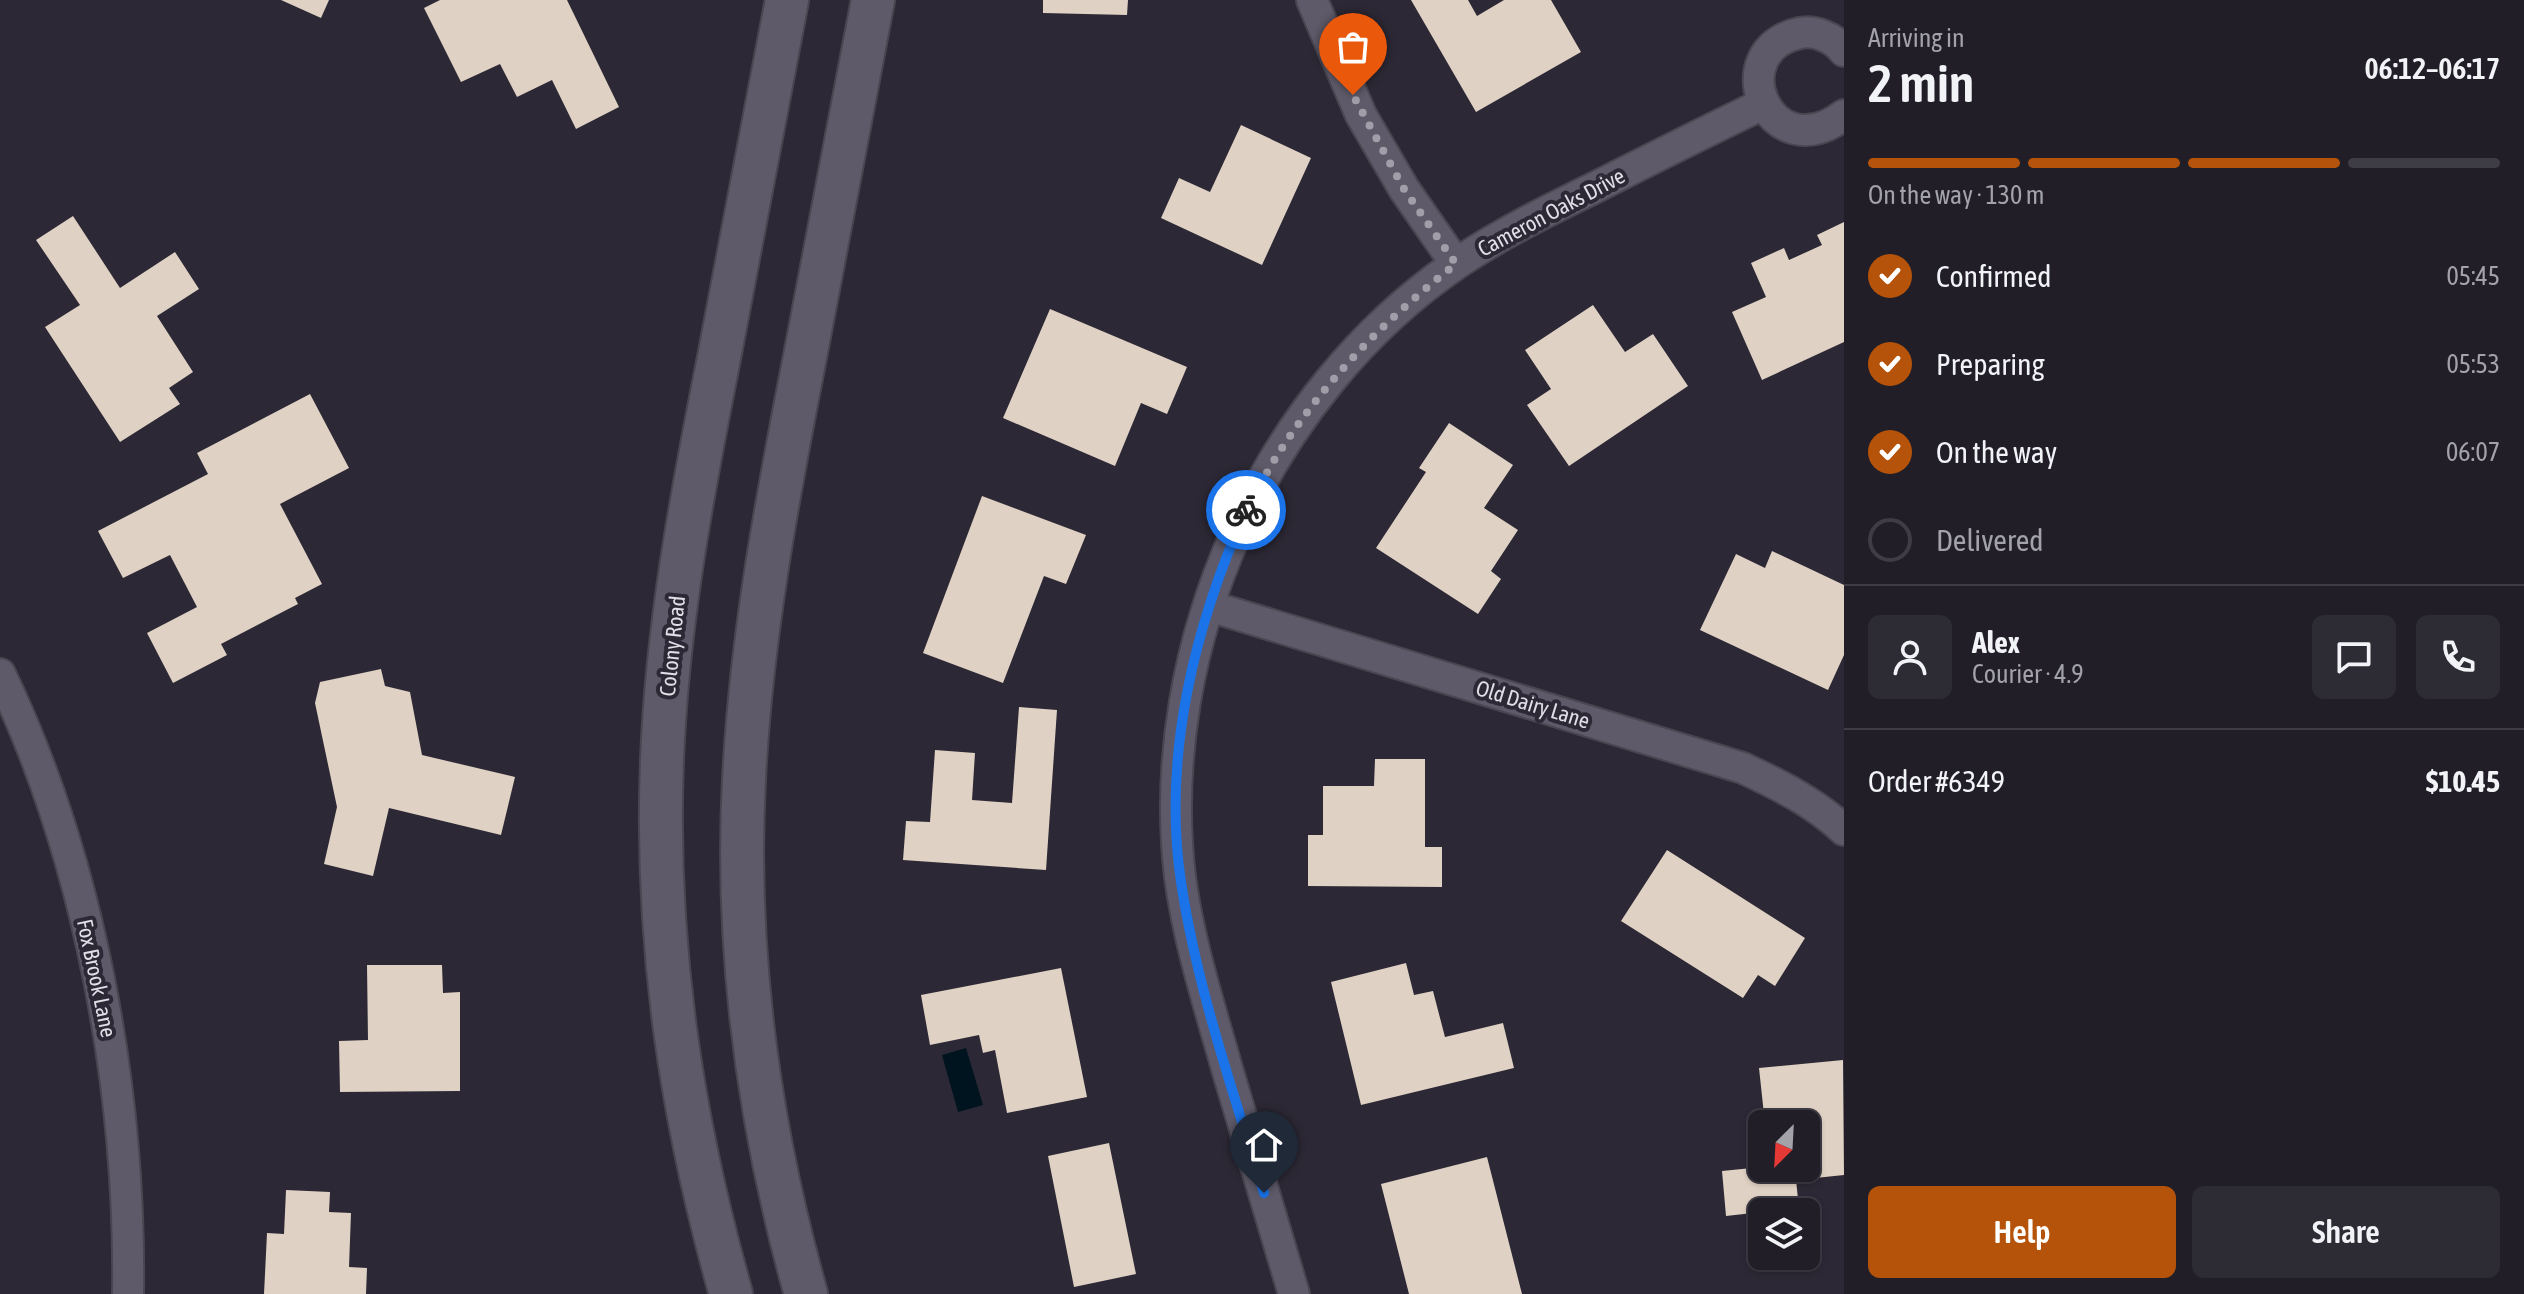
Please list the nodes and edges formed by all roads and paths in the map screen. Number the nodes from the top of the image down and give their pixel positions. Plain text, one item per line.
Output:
1 (787, 0) edge
2 (873, 0) edge
3 (1312, 0) edge
4 (1844, 51) edge
5 (1763, 104) junction
6 (1844, 115) edge
7 (1456, 264) junction
8 (1209, 606) junction
9 (0, 674) edge
10 (1844, 830) edge
11 (128, 1294) edge
12 (731, 1294) edge
13 (806, 1294) edge
14 (1294, 1294) edge

1 - 12 main road, Colony Road
2 - 13 main road
3 - 7 street
4 - 5 street
5 - 6 street
5 - 7 street, Cameron Oaks Drive
7 - 8 street, Cameron Oaks Drive
8 - 10 street, Old Dairy Lane
8 - 14 street, Cameron Oaks Drive
9 - 11 street, Fox Brook Lane

